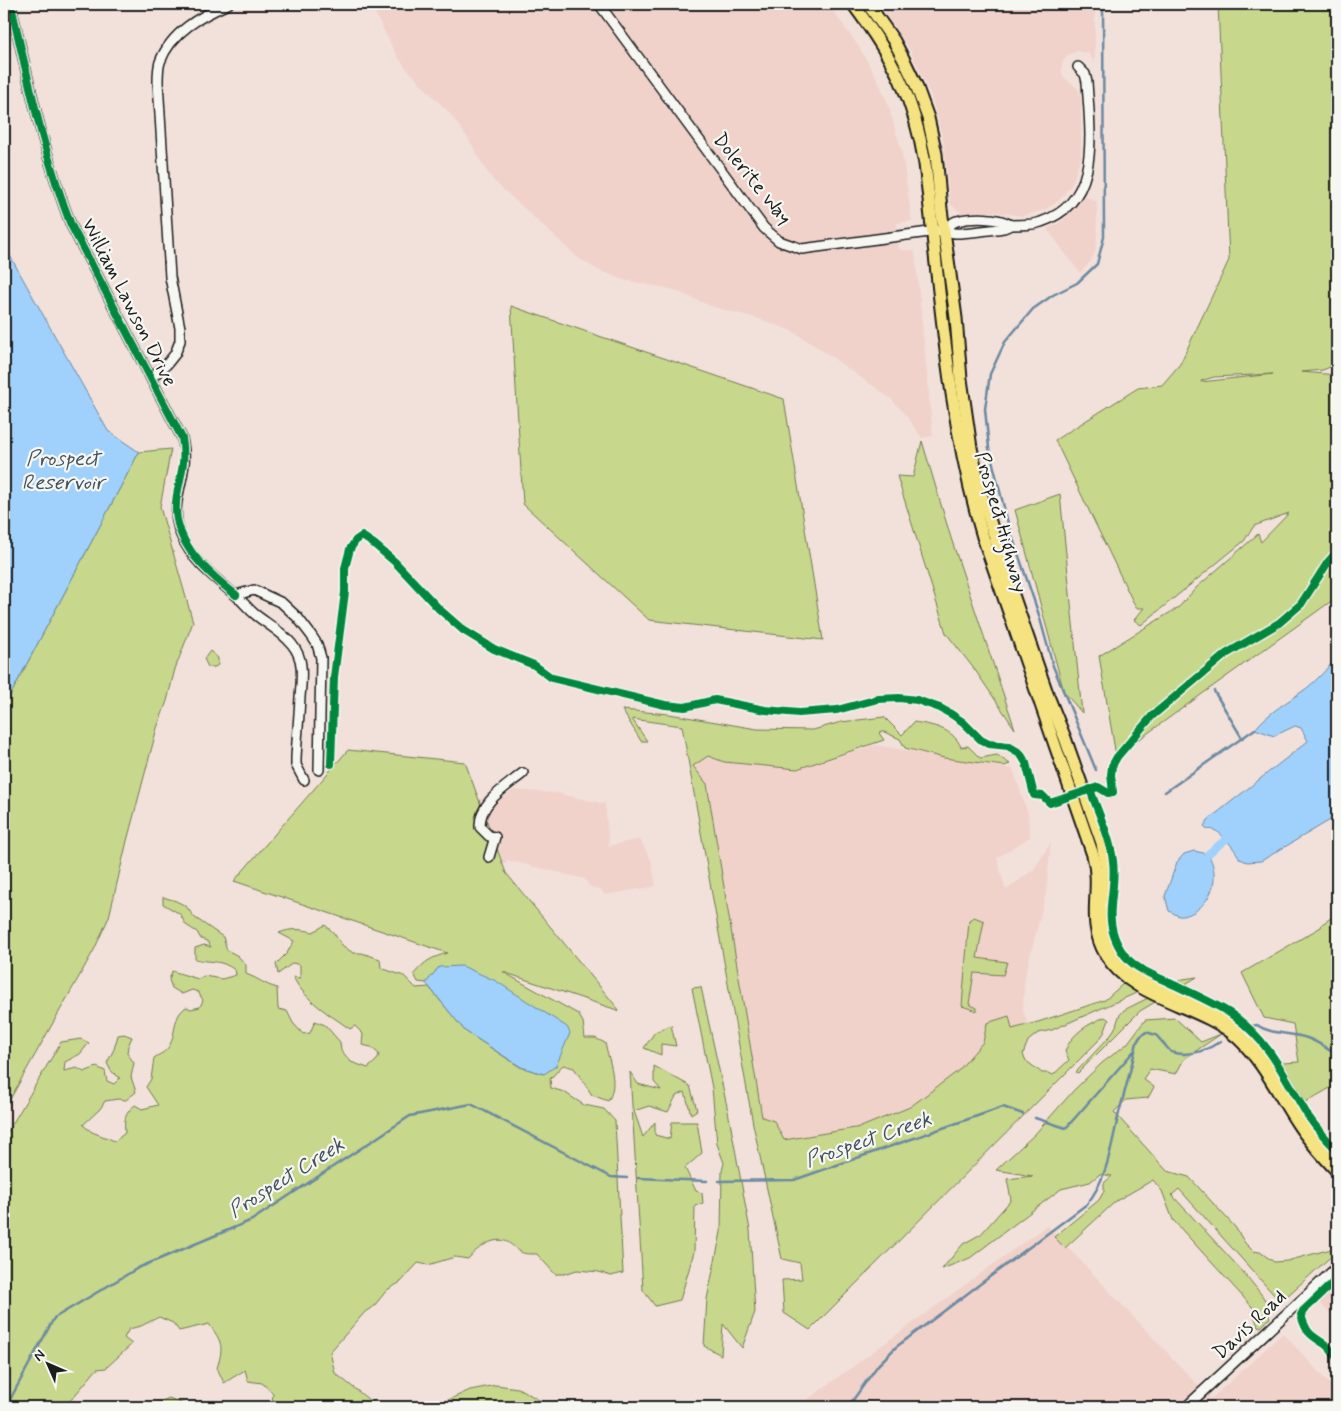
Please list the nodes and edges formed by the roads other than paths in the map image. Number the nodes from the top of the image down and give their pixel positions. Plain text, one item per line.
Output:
1 (9, 4) edge
2 (228, 4) edge
3 (599, 4) edge
4 (853, 4) edge
5 (868, 4) edge
6 (1078, 67) dead end
7 (938, 231) junction
8 (151, 378) junction
9 (236, 595) junction
10 (319, 770) dead end
11 (523, 773) dead end
12 (304, 780) dead end
13 (489, 857) dead end
14 (1266, 1063) junction
15 (1337, 1158) edge
16 (1337, 1171) edge
17 (1337, 1267) edge
18 (1186, 1407) edge

1 - 8 street, William Lawson Drive
2 - 8 street
3 - 7 street, Dolerite Way
4 - 7 main road, Prospect Highway
5 - 7 main road, Prospect Highway
6 - 7 street, Dolerite Way
7 - 14 main road, Prospect Highway
8 - 9 street, William Lawson Drive
9 - 10 street
9 - 12 street, William Lawson Drive
11 - 13 street
14 - 15 main road
14 - 16 main road
17 - 18 street, Davis Road

